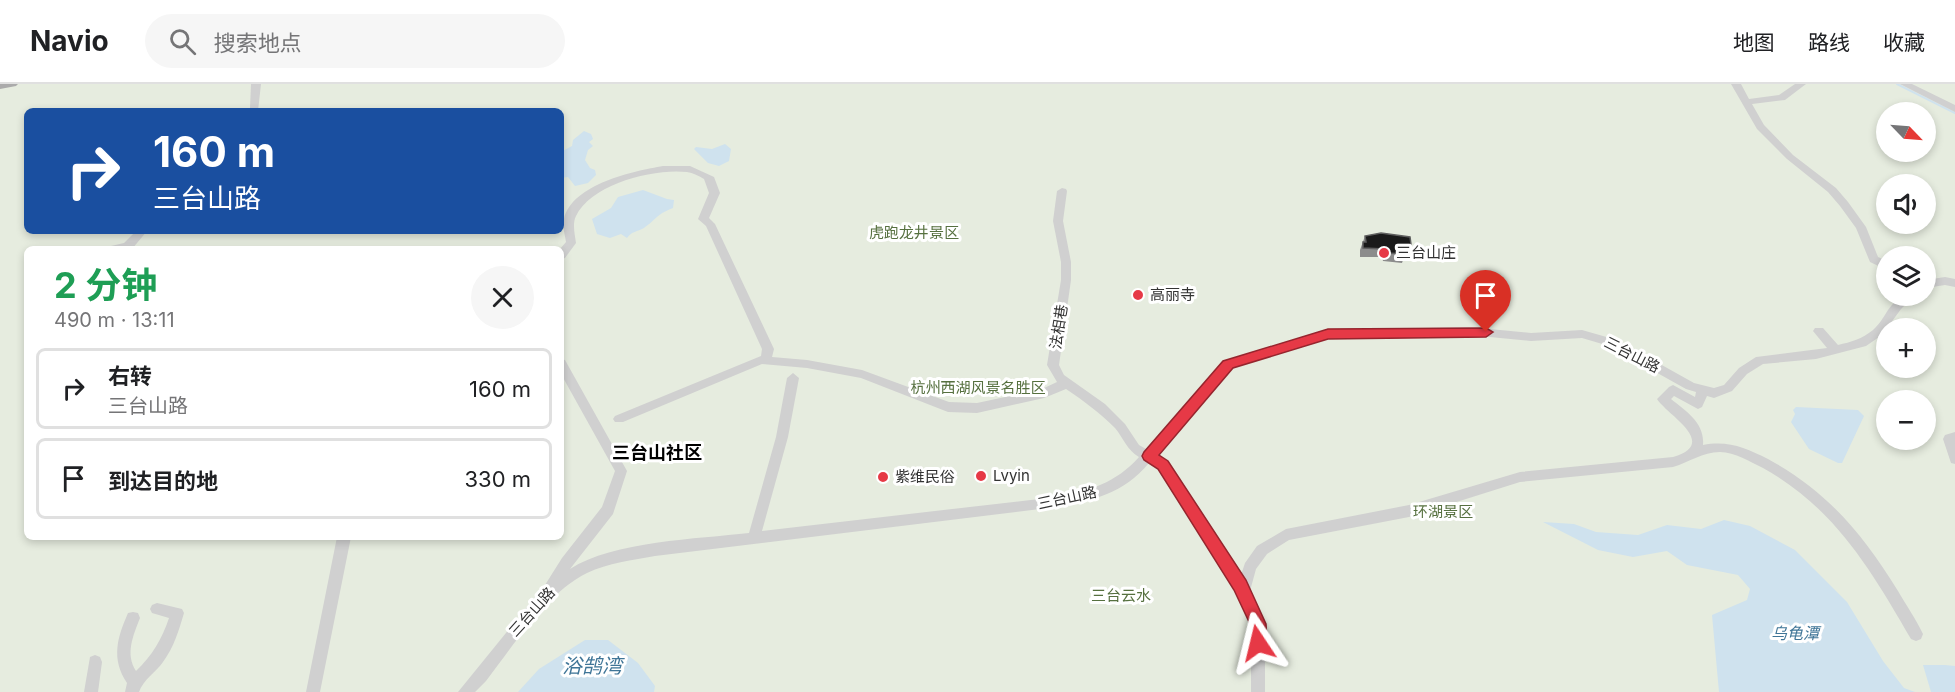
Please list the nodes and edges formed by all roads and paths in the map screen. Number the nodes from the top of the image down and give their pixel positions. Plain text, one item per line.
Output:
1 (12, 84) edge
2 (256, 84) edge
3 (1736, 84) edge
4 (1801, 84) edge
5 (1905, 84) edge
6 (0, 86) edge
7 (1746, 102) junction
8 (255, 108) edge
9 (1955, 109) edge
10 (1062, 191) dead end
11 (139, 234) edge
12 (128, 246) edge
13 (564, 251) edge
14 (1876, 260) edge
15 (1936, 282) edge
16 (1955, 283) edge
17 (1897, 306) edge
18 (1819, 331) dead end
19 (1836, 351) junction
20 (766, 360) junction
21 (564, 368) edge
22 (793, 378) dead end
23 (1068, 384) junction
24 (1703, 392) junction
25 (619, 419) dead end
26 (1955, 437) edge
27 (1695, 451) junction
28 (1149, 456) junction
29 (1955, 459) edge
30 (754, 539) junction
31 (343, 540) edge
32 (549, 590) junction
33 (1243, 591) junction
34 (157, 609) dead end
35 (133, 618) dead end
36 (1916, 634) dead end
37 (95, 662) dead end
38 (134, 687) edge
39 (91, 692) edge
40 (313, 692) edge
41 (465, 692) edge
42 (1258, 692) edge

1 - 6 main road
2 - 8 street
3 - 7 street
4 - 7 street
5 - 9 street
7 - 14 street
10 - 23 street, 法相巷
11 - 12 street
13 - 20 street
15 - 16 street
17 - 19 street
18 - 19 street
19 - 24 street
20 - 23 street
20 - 25 street
21 - 32 street
22 - 30 street
23 - 28 street, 法相巷
24 - 27 street
24 - 28 street, 三台山路
26 - 29 street
27 - 33 street
27 - 36 street
28 - 30 street, 三台山路
28 - 33 street, 法相巷
30 - 32 street, 三台山路
31 - 40 street
32 - 41 street, 三台山路
33 - 42 street, 法相巷
34 - 38 street
35 - 38 street
37 - 39 street

